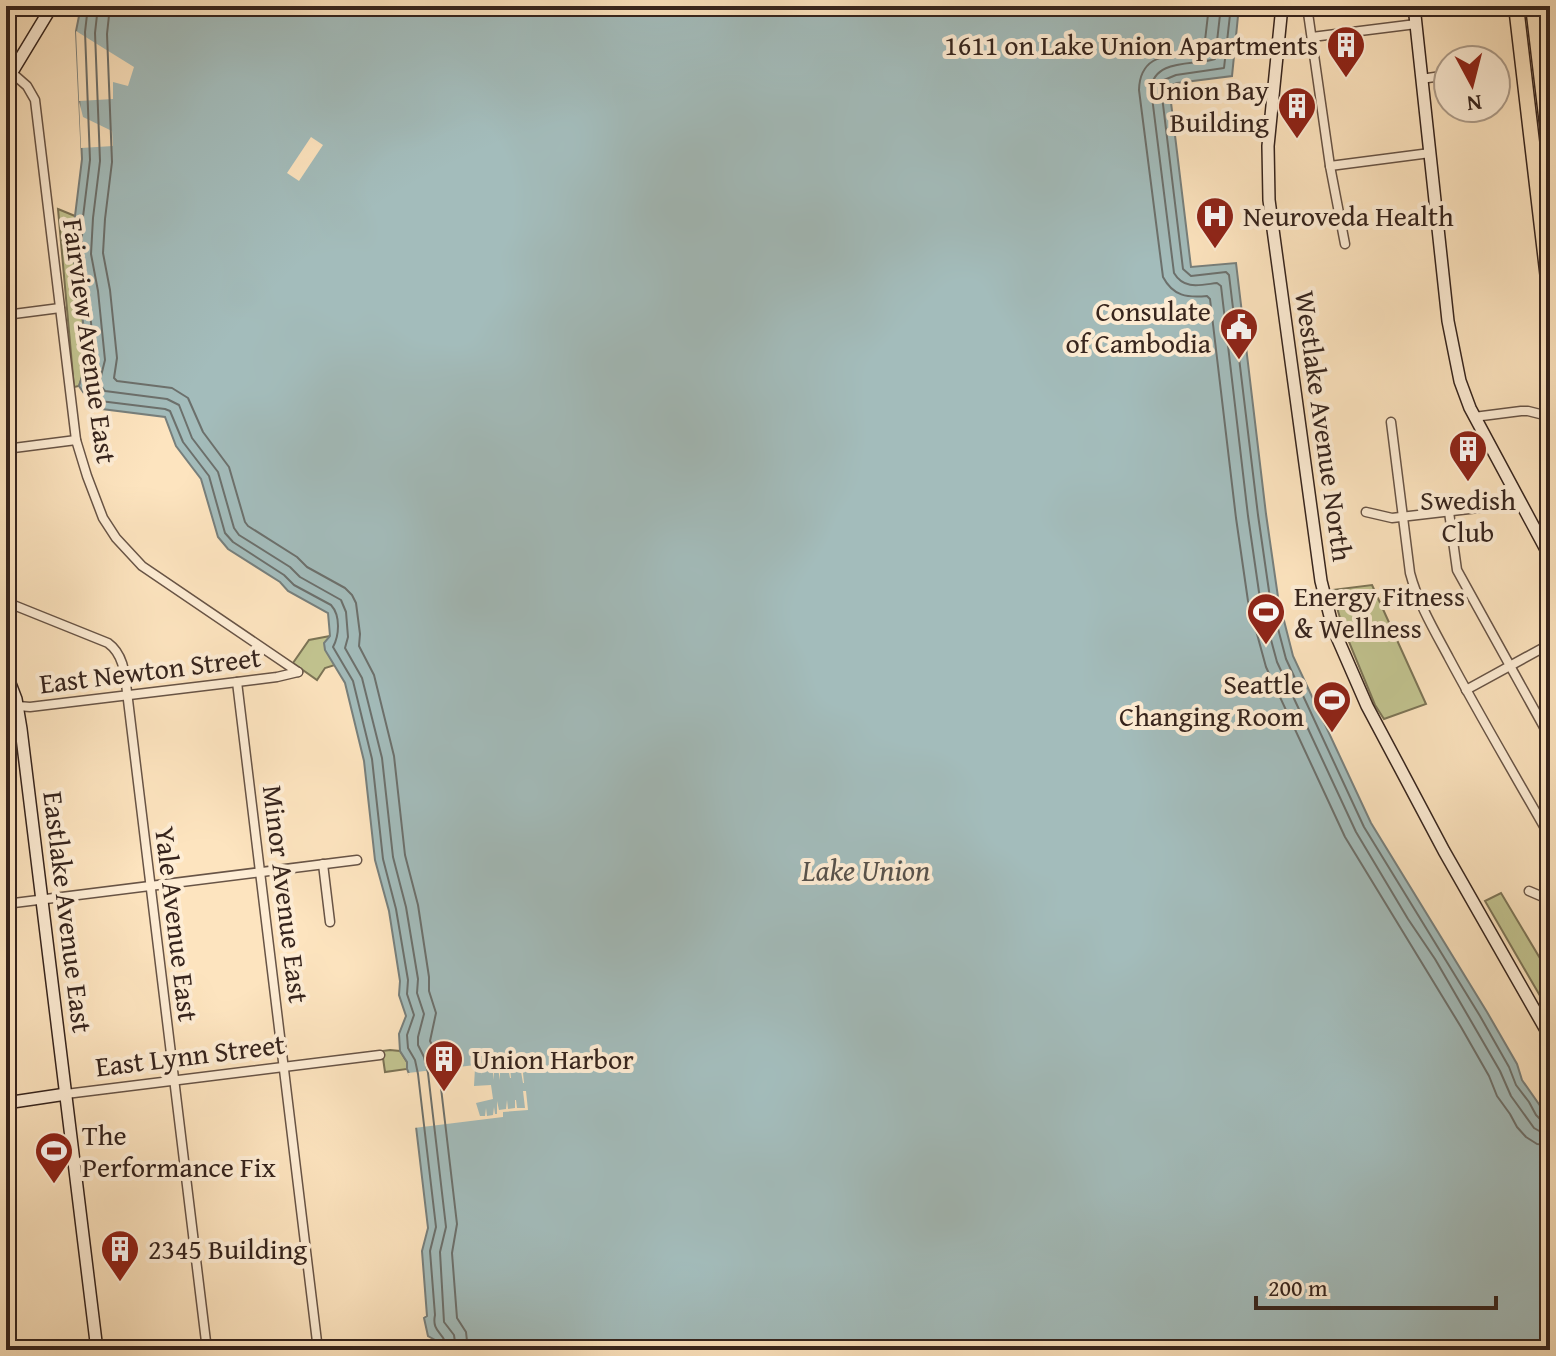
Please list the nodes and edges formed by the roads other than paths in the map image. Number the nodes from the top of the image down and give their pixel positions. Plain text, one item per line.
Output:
1 (52, 6) edge
2 (1282, 6) edge
3 (1307, 6) edge
4 (1414, 6) edge
5 (1516, 6) edge
6 (1533, 6) edge
7 (1416, 24) junction
8 (1312, 37) junction
9 (1432, 77) edge
10 (7, 78) edge
11 (1421, 79) junction
12 (1550, 150) edge
13 (1430, 153) junction
14 (1330, 166) junction
15 (1345, 244) dead end
16 (1550, 296) edge
17 (60, 308) junction
18 (6, 315) edge
19 (1544, 415) dead end
20 (1474, 417) junction
21 (1391, 422) dead end
22 (76, 440) junction
23 (6, 449) edge
24 (1521, 503) junction
25 (1366, 512) dead end
26 (1449, 512) junction
27 (1403, 517) junction
28 (1550, 557) edge
29 (6, 602) edge
30 (1550, 644) edge
31 (1510, 667) junction
32 (298, 672) joint
33 (6, 673) edge
34 (237, 682) junction
35 (1466, 690) junction
36 (127, 695) junction
37 (12, 706) edge
38 (1550, 738) edge
39 (1550, 837) edge
40 (357, 860) dead end
41 (323, 864) junction
42 (260, 872) junction
43 (149, 886) junction
44 (1529, 891) dead end
45 (43, 899) junction
46 (1550, 900) edge
47 (6, 904) edge
48 (330, 922) dead end
49 (1550, 1037) edge
50 (380, 1055) dead end
51 (285, 1067) junction
52 (174, 1081) junction
53 (66, 1094) junction
54 (6, 1103) edge
55 (97, 1350) edge
56 (207, 1350) edge
57 (318, 1350) edge

1 - 10 main road
2 - 49 main road, Westlake Avenue North
3 - 8 street
4 - 7 main road
5 - 16 highway
6 - 12 highway
7 - 8 street
7 - 11 main road
8 - 14 street
9 - 11 street
10 - 17 street, Fairview Avenue East
11 - 13 main road
13 - 14 street
13 - 20 main road
14 - 15 street
17 - 18 street
17 - 22 street, Fairview Avenue East
19 - 20 street
20 - 24 main road
21 - 27 street
22 - 23 street
22 - 32 street, Fairview Avenue East
24 - 26 street
24 - 28 main road
25 - 27 street
26 - 27 street
26 - 31 street
27 - 35 street
29 - 36 street, Yale Avenue East
30 - 31 street
31 - 35 street
31 - 38 street
32 - 34 street, East Newton Street
33 - 37 main road, Eastlake Avenue East
34 - 36 street, East Newton Street
34 - 42 street, Minor Avenue East
35 - 39 street
36 - 37 street, East Newton Street
36 - 43 street, Yale Avenue East
37 - 45 main road, Eastlake Avenue East
40 - 41 street
41 - 42 street
41 - 48 street
42 - 43 street
42 - 51 street, Minor Avenue East
43 - 45 street
43 - 52 street, Yale Avenue East
44 - 46 street
45 - 47 street
45 - 53 main road, Eastlake Avenue East
50 - 51 street, East Lynn Street
51 - 52 street, East Lynn Street
51 - 57 street, Minor Avenue East
52 - 53 street, East Lynn Street
52 - 56 street, Yale Avenue East
53 - 54 main road, East Lynn Street
53 - 55 main road, Eastlake Avenue East

